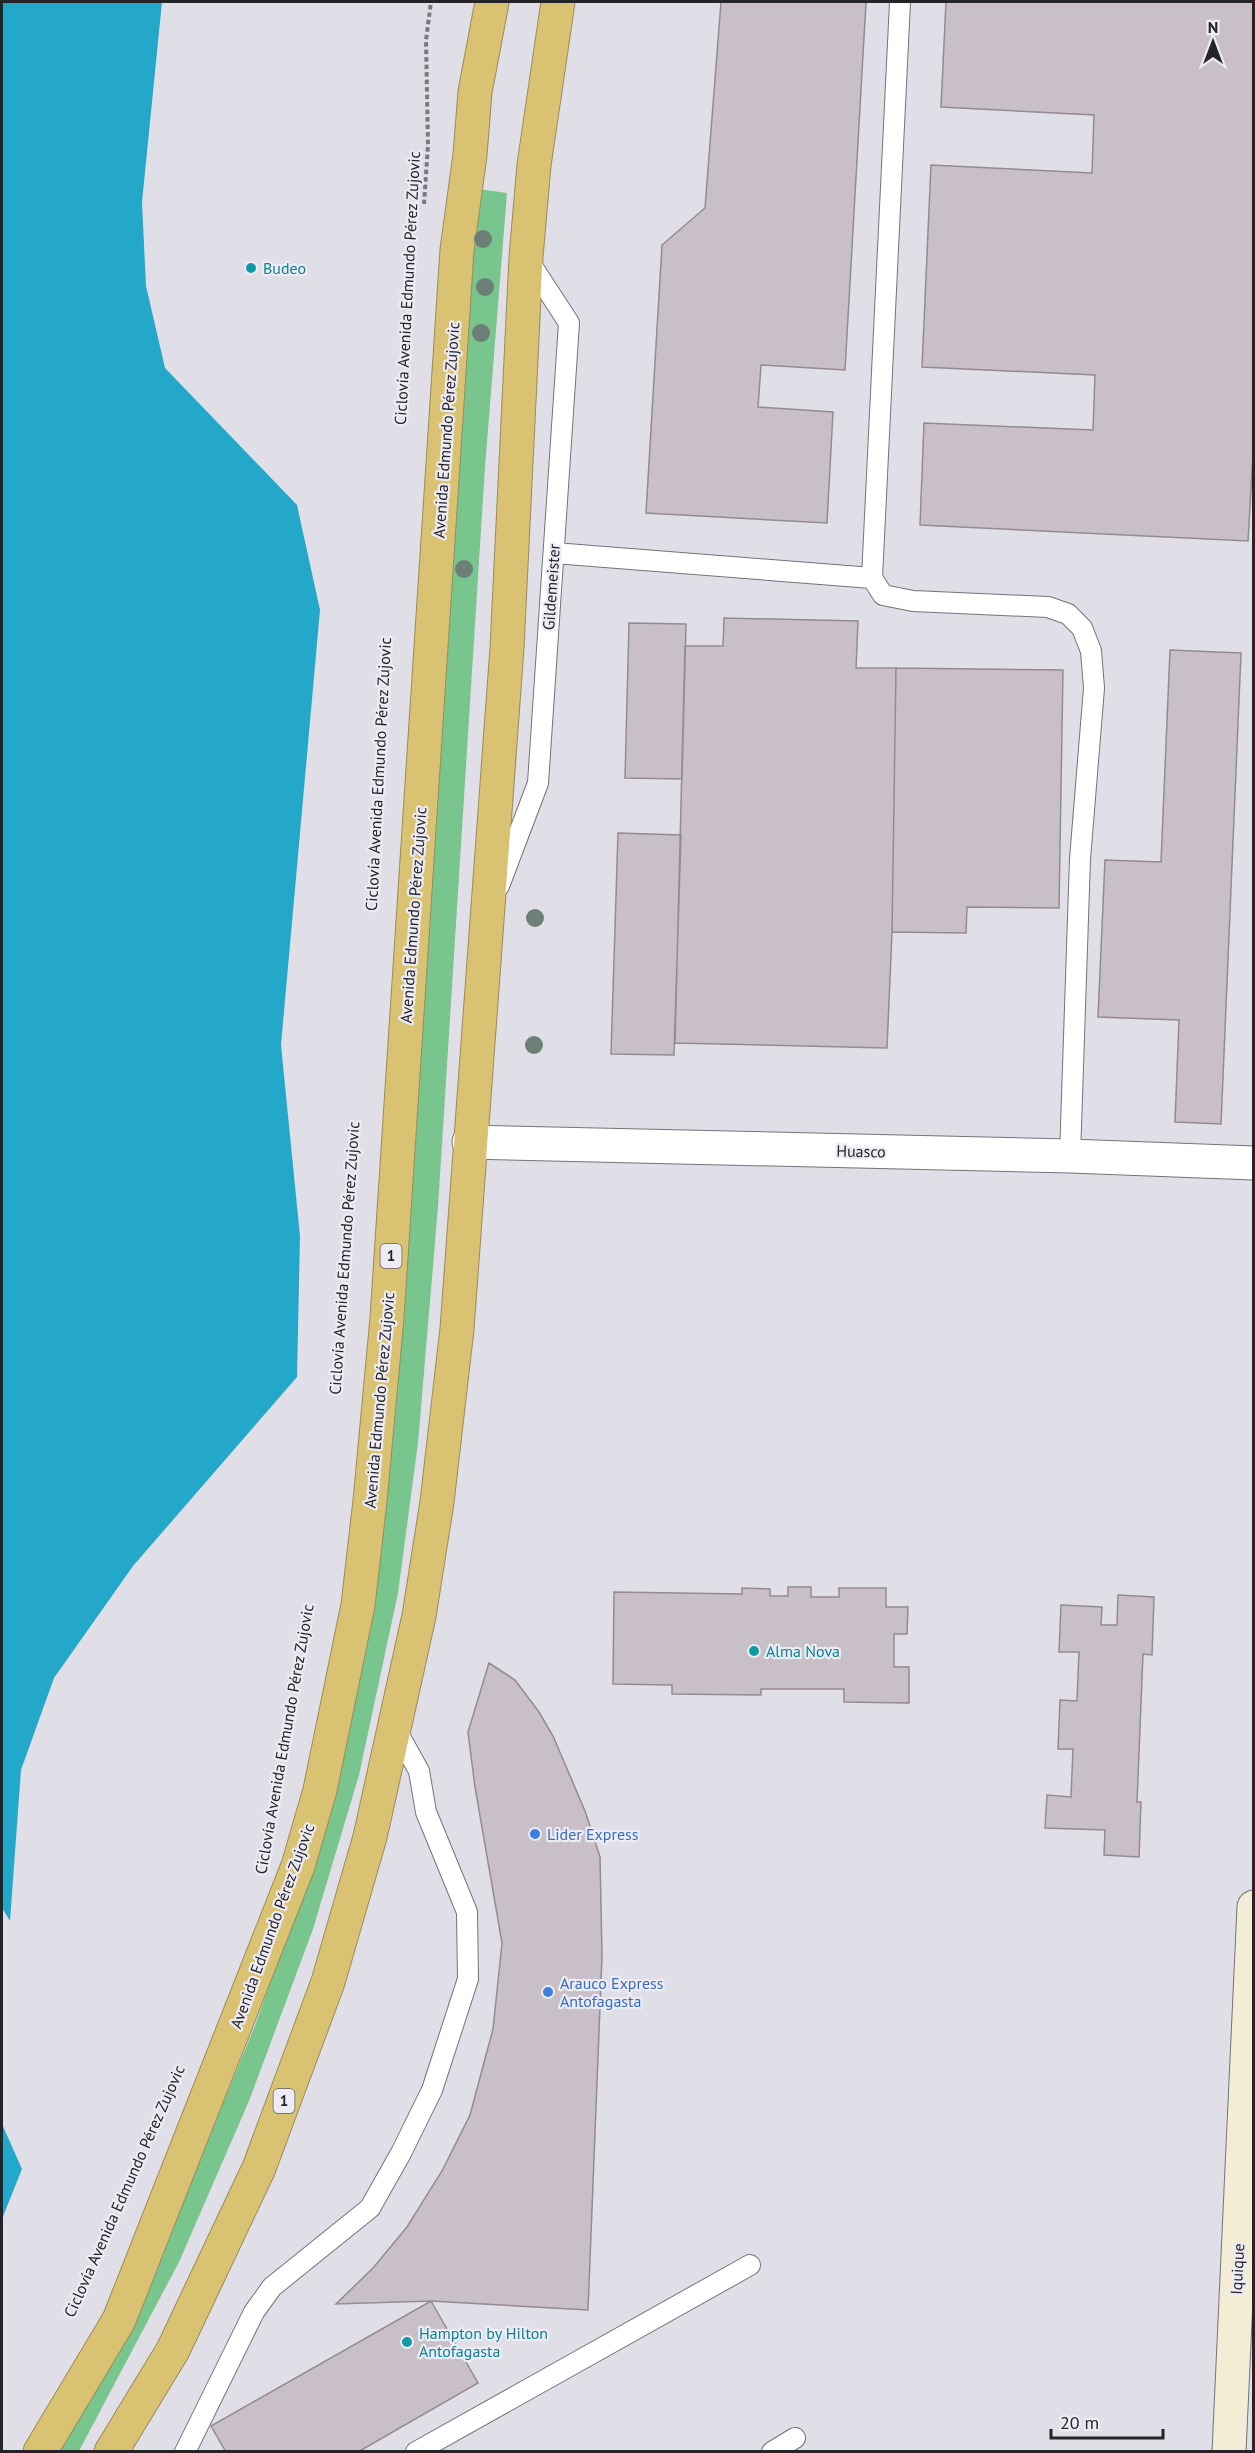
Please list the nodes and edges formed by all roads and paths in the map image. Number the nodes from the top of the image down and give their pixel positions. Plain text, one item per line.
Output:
1 (431, 2) edge
2 (492, 2) edge
3 (558, 2) edge
4 (900, 2) edge
5 (424, 205) dead end
6 (526, 257) junction
7 (554, 553) junction
8 (872, 578) junction
9 (486, 919) junction
10 (469, 1142) junction
11 (1070, 1156) junction
12 (1254, 1163) edge
13 (394, 1726) junction
14 (1254, 1907) edge
15 (1248, 2142) edge
16 (750, 2265) dead end
17 (795, 2438) dead end
18 (40, 2451) edge
19 (111, 2451) edge
20 (185, 2451) edge
21 (416, 2451) edge
22 (771, 2451) edge
23 (1229, 2451) edge

1 - 5 path, Ciclovía Avenida Edmundo Pérez Zujovic
2 - 18 highway, Avenida Edmundo Pérez Zujovic / 1
3 - 6 highway, 1
4 - 8 lane
6 - 7 lane, Gildemeister
6 - 9 highway, 1
7 - 8 lane
7 - 9 lane, Gildemeister
8 - 11 lane
9 - 10 highway, 1
10 - 11 street, Huasco
10 - 13 highway, 1
11 - 12 street, Huasco
13 - 19 highway, 1
13 - 20 lane
14 - 15 street, Iquique
15 - 23 street, Iquique
16 - 21 lane
17 - 22 lane

